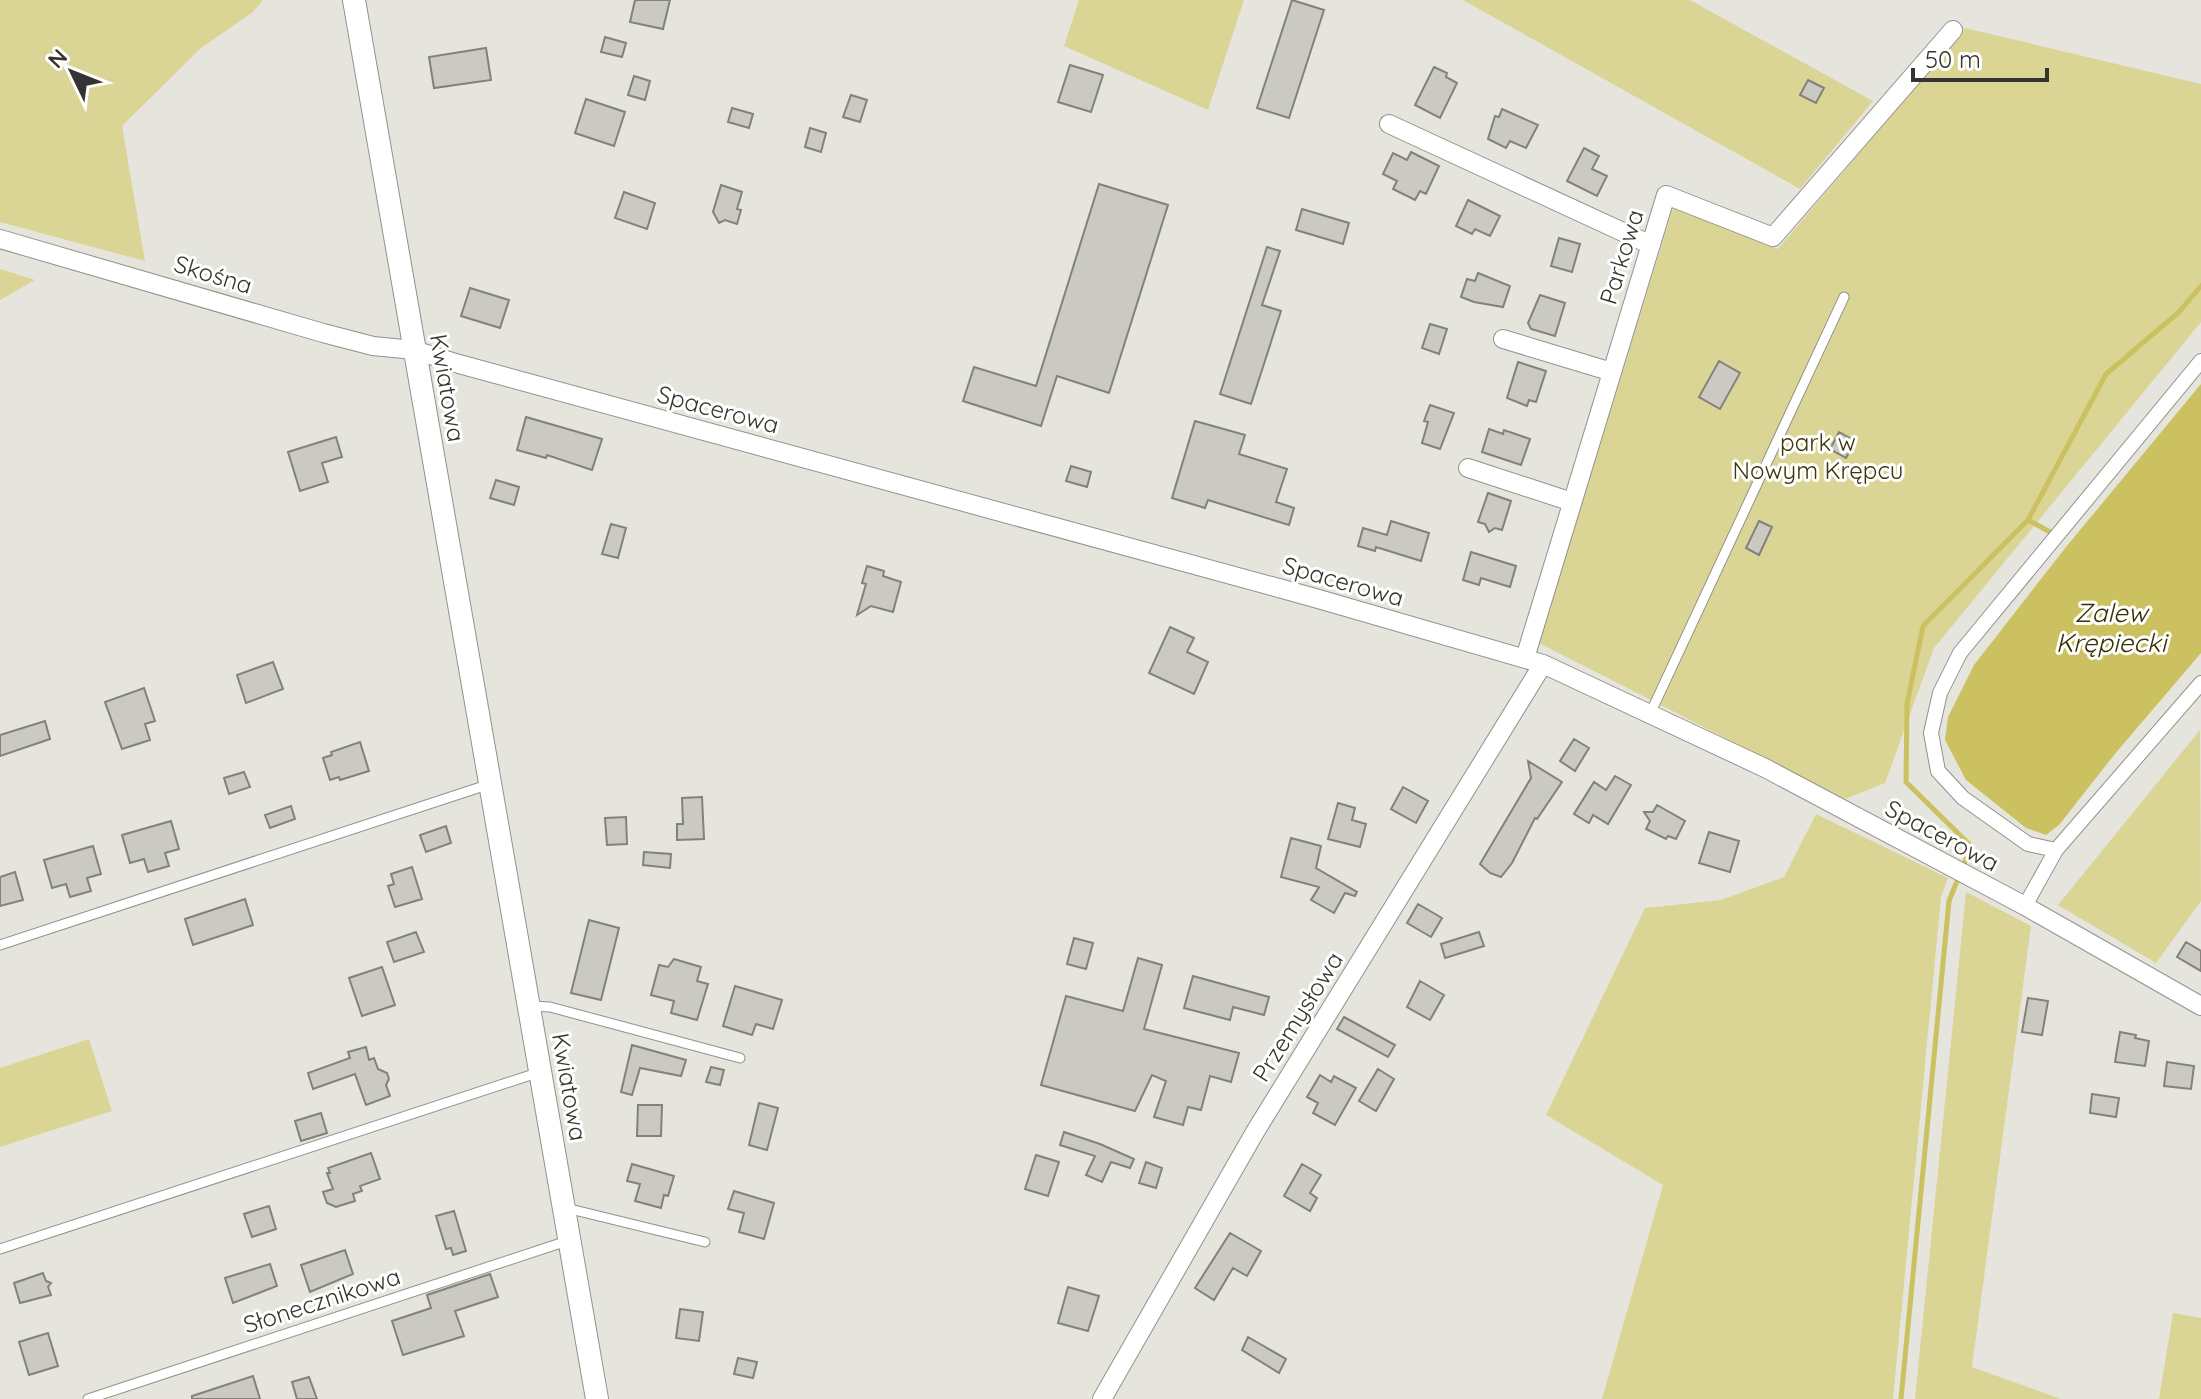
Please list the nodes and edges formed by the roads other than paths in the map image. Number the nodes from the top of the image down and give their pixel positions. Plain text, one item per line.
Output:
1 (354, 0) edge
2 (1953, 30) dead end
3 (1389, 124) dead end
4 (0, 239) edge
5 (1651, 245) junction
6 (1844, 297) dead end
7 (1503, 339) dead end
8 (414, 350) junction
9 (2201, 361) edge
10 (1612, 372) junction
11 (1468, 468) dead end
12 (1572, 502) junction
13 (1534, 661) junction
14 (2201, 683) edge
15 (1650, 714) junction
16 (490, 784) junction
17 (2056, 850) junction
18 (2025, 906) junction
19 (0, 945) edge
20 (528, 1006) junction
21 (2201, 1006) edge
22 (740, 1058) dead end
23 (540, 1072) junction
24 (563, 1207) junction
25 (569, 1240) junction
26 (705, 1242) dead end
27 (0, 1249) edge
28 (88, 1399) edge
29 (597, 1399) edge
30 (1102, 1399) edge

1 - 8 street, Kwiatowa
2 - 5 street, Parkowa
3 - 5 street
4 - 8 street, Skośna
5 - 10 street, Parkowa
6 - 15 lane
7 - 10 street
8 - 13 street, Spacerowa
8 - 16 street, Kwiatowa
9 - 17 street
10 - 12 street, Parkowa
11 - 12 street
12 - 13 street, Parkowa
13 - 15 street, Spacerowa
13 - 30 street, Przemysłowa
14 - 17 street
15 - 18 street, Spacerowa
16 - 19 lane
16 - 20 street, Kwiatowa
17 - 18 street
18 - 21 street, Spacerowa
20 - 22 lane
20 - 23 street, Kwiatowa
23 - 24 street, Kwiatowa
23 - 27 lane
24 - 25 street, Kwiatowa
24 - 26 lane
25 - 28 lane, Słonecznikowa
25 - 29 street, Kwiatowa

